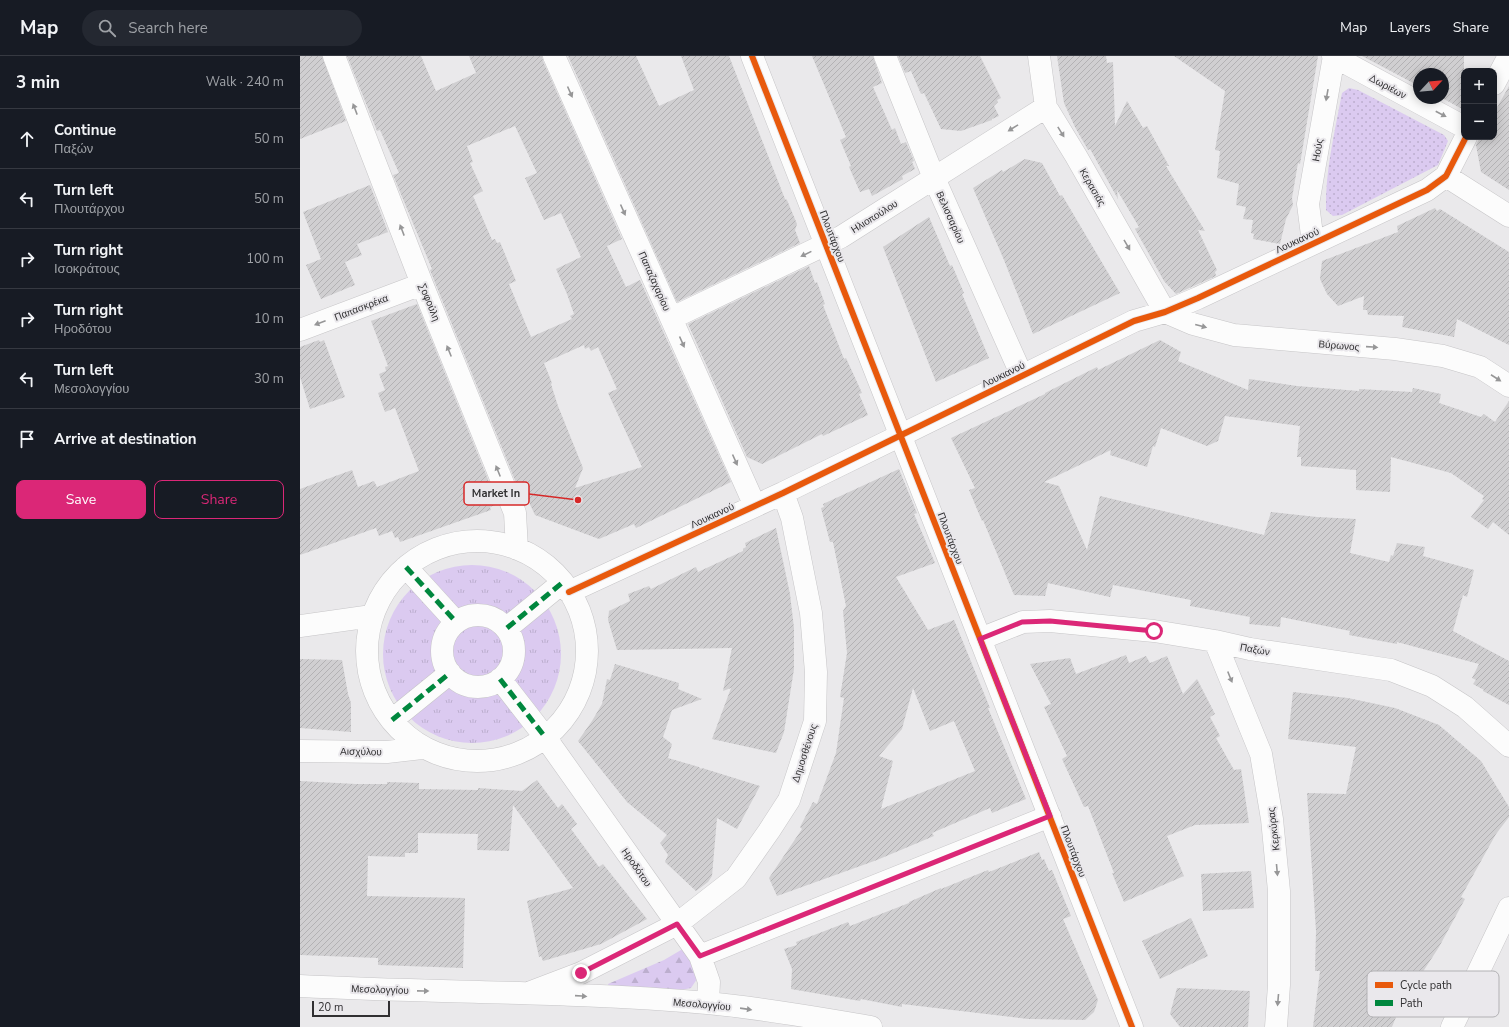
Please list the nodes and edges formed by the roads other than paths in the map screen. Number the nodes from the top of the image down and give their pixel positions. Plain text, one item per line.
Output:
1 (334, 56) edge
2 (554, 56) edge
3 (752, 56) edge
4 (885, 56) edge
5 (1039, 56) edge
6 (1333, 56) edge
7 (1509, 56) edge
8 (1497, 78) edge
9 (1046, 107) junction
10 (1461, 125) edge
11 (1464, 140) edge
12 (1446, 176) junction
13 (934, 178) junction
14 (1509, 216) edge
15 (1313, 243) junction
16 (826, 244) junction
17 (422, 284) junction
18 (1165, 312) junction
19 (672, 318) junction
20 (300, 330) edge
21 (1022, 376) junction
22 (1509, 386) edge
23 (901, 435) junction
24 (783, 493) junction
25 (755, 506) junction
26 (517, 549) junction
27 (406, 567) junction
28 (566, 588) junction
29 (372, 616) junction
30 (456, 622) junction
31 (300, 626) edge
32 (506, 628) junction
33 (980, 639) junction
34 (1215, 641) junction
35 (450, 673) junction
36 (500, 679) junction
37 (392, 720) junction
38 (545, 737) junction
39 (1509, 746) edge
40 (422, 748) junction
41 (300, 751) edge
42 (1050, 816) junction
43 (1509, 908) edge
44 (677, 924) junction
45 (700, 956) junction
46 (1479, 971) edge
47 (300, 986) edge
48 (531, 992) junction
49 (708, 1003) junction
50 (1457, 1017) edge
51 (871, 1027) edge
52 (1132, 1027) edge
53 (1276, 1027) edge
54 (1452, 1027) edge

17 -> 1 street, Σοφούλη
2 -> 19 street, Παπαζαχαρίου
3 - 16 street, Πλουτάρχου
4 - 13 street, Βελισσαρίου
5 - 9 street, Κερασιάς
6 -> 10 street, Δωριέων
6 -> 15 street, Ηούς
7 - 8 street
9 -> 13 street, Ηλιοπούλου
9 -> 18 street, Κερασιάς
11 - 12 street
12 - 14 street
12 - 15 street, Λουκιανού
13 - 16 street, Ηλιοπούλου
13 - 21 street, Βελισσαρίου
15 - 18 street, Λουκιανού
16 -> 19 street, Ηλιοπούλου
16 - 23 street, Πλουτάρχου
17 -> 20 street, Παπασκρέκα
26 -> 17 street, Σοφούλη
18 - 21 street, Λουκιανού
18 -> 22 street, Βύρωνος
19 -> 25 street, Παπαζαχαρίου
21 - 23 street, Λουκιανού
23 - 24 street, Λουκιανού
23 - 33 street, Πλουτάρχου
24 - 25 street, Λουκιανού
24 - 44 street, Δημοσθένους
25 - 28 street, Λουκιανού
26 - 27 street
26 - 28 street
27 - 29 street
27 - 30 street
28 - 32 street, Λουκιανού
28 - 38 street
29 - 31 street
29 - 37 street
30 - 32 street
30 - 35 street
32 - 36 street
33 - 34 street, Παξών
33 - 42 street, Πλουτάρχου
34 - 39 street, Παξών
34 -> 53 street, Κερκύρας
35 - 36 street
35 - 37 street
36 - 38 street, Ηροδότου
37 - 40 street
38 - 40 street
38 - 44 street, Ηροδότου
40 - 41 street, Αισχύλου
42 - 45 street
42 - 52 street, Πλουτάρχου
43 - 46 street
44 - 45 street, Ηροδότου
44 - 48 street, Μεσολογγίου
45 - 49 street, Ηροδότου
47 -> 48 street, Μεσολογγίου
48 -> 49 street, Μεσολογγίου
49 -> 51 street, Μεσολογγίου
50 - 54 street

